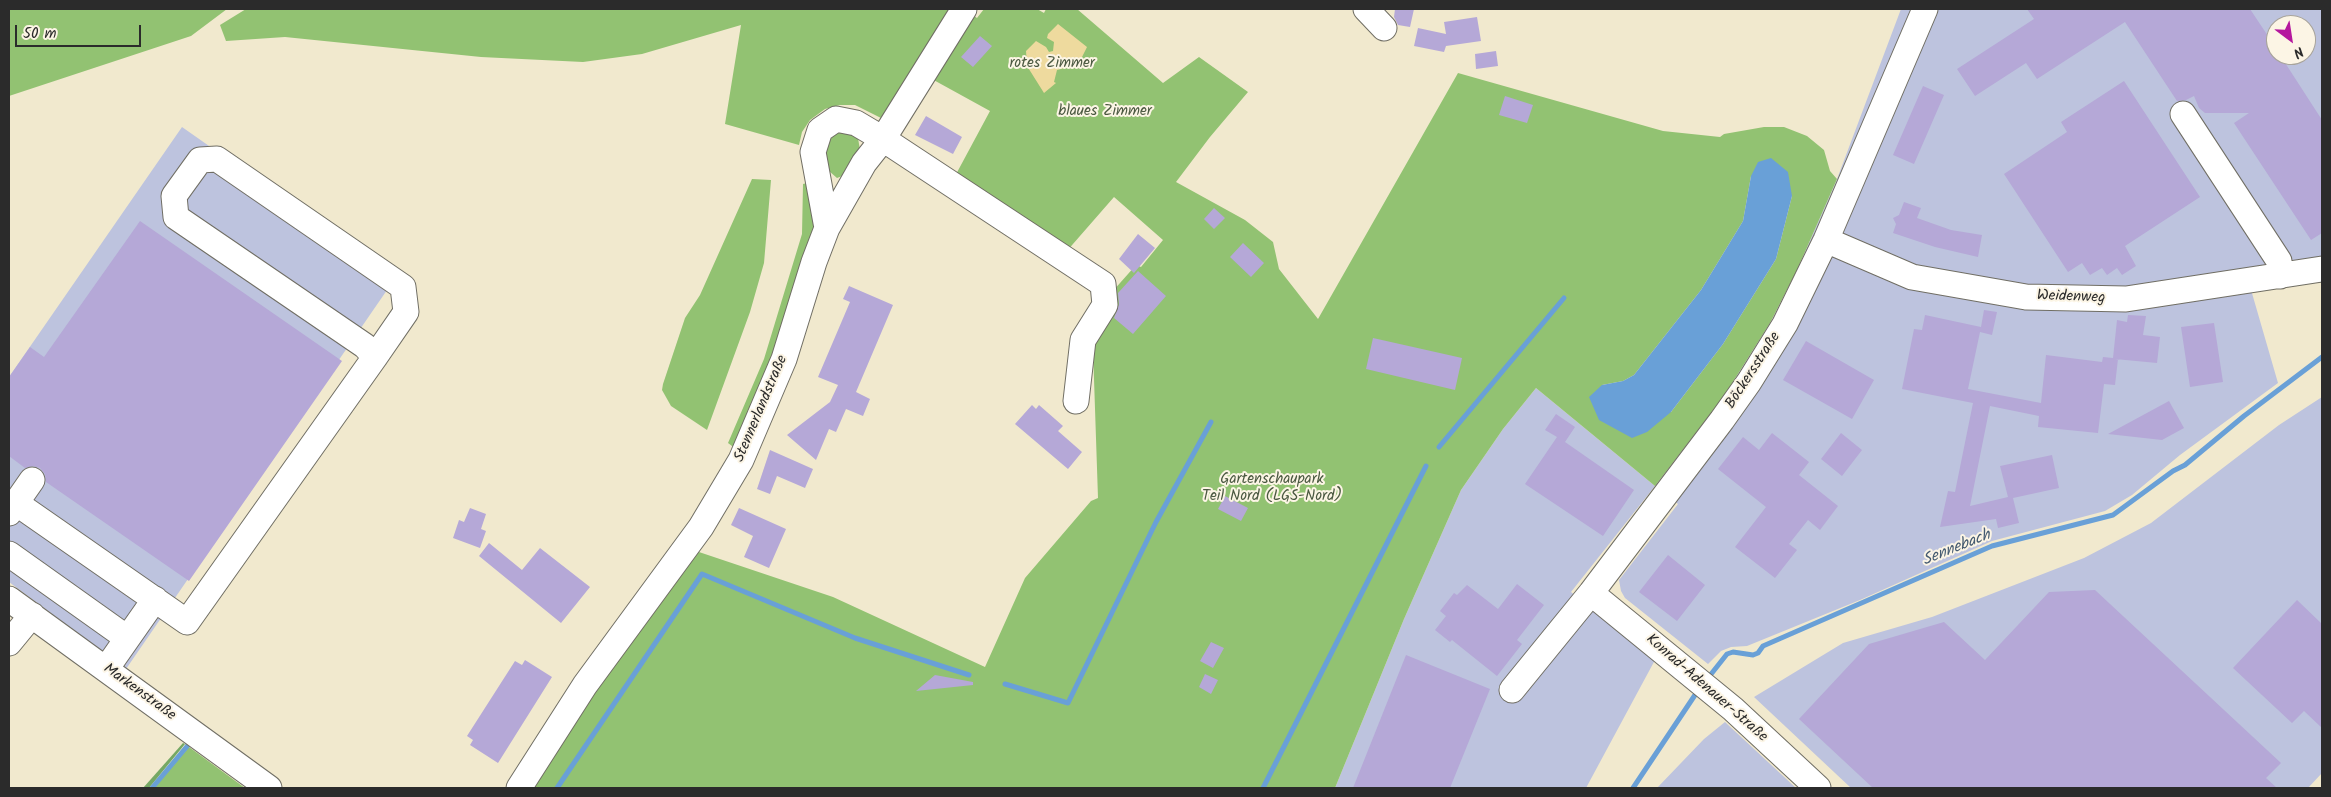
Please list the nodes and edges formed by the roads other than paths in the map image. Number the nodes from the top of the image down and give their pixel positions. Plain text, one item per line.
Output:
1 (964, 9) edge
2 (1366, 9) edge
3 (1925, 9) edge
4 (1384, 28) dead end
5 (2183, 114) dead end
6 (883, 139) junction
7 (827, 228) junction
8 (1826, 240) junction
9 (2322, 269) edge
10 (2280, 276) junction
11 (375, 357) junction
12 (1076, 401) dead end
13 (32, 480) dead end
14 (12, 508) edge
15 (9, 554) edge
16 (1591, 593) junction
17 (9, 598) edge
18 (154, 599) junction
19 (18, 628) edge
20 (127, 638) junction
21 (106, 669) junction
22 (1512, 690) dead end
23 (269, 788) edge
24 (519, 788) edge
25 (1818, 788) edge

1 - 6 street, Stennerlandstraße
2 - 4 street
3 - 8 street, Böckersstraße
5 - 10 street
6 - 7 street, Stennerlandstraße
6 - 7 street
6 - 12 street
7 - 24 street, Stennerlandstraße
8 - 10 street, Weidenweg
8 - 16 street, Böckersstraße
9 - 10 street, Weidenweg
11 - 11 street
11 - 18 street
13 - 14 street
14 - 18 street
15 - 20 street
16 - 22 street, Böckersstraße
16 - 25 street, Konrad-Adenauer-Straße
17 - 19 street, Markenstraße
18 - 20 street
19 - 21 street, Markenstraße
20 - 21 street
21 - 23 street, Markenstraße

